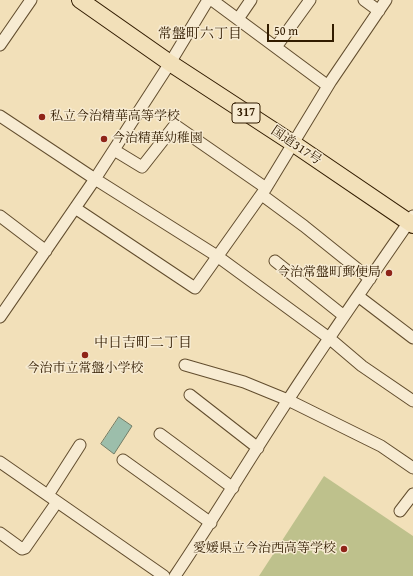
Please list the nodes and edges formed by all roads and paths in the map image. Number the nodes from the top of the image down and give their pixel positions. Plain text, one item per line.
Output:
1 (31, 0) edge
2 (80, 0) edge
3 (208, 0) edge
4 (212, 0) edge
5 (251, 0) edge
6 (310, 0) edge
7 (364, 0) edge
8 (386, 0) edge
9 (379, 11) junction
10 (238, 19) junction
11 (1, 43) edge
12 (276, 47) junction
13 (170, 63) junction
14 (328, 86) junction
15 (0, 116) edge
16 (294, 144) junction
17 (114, 150) junction
18 (95, 179) junction
19 (264, 191) junction
20 (75, 208) junction
21 (0, 216) edge
22 (412, 221) edge
23 (46, 251) junction
24 (217, 256) junction
25 (275, 261) dead end
26 (370, 279) junction
27 (358, 296) junction
28 (344, 316) junction
29 (0, 318) edge
30 (329, 338) junction
31 (413, 338) edge
32 (185, 365) dead end
33 (190, 395) dead end
34 (288, 400) junction
35 (413, 401) edge
36 (160, 434) dead end
37 (80, 445) dead end
38 (258, 448) junction
39 (123, 460) dead end
40 (0, 462) edge
41 (413, 468) edge
42 (233, 488) junction
43 (413, 494) edge
44 (52, 499) junction
45 (400, 511) dead end
46 (211, 523) junction
47 (0, 532) edge
48 (164, 576) edge
49 (175, 576) edge

1 - 11 street
2 - 13 highway, 国道317号 / 317
3 - 13 street
4 - 10 street
5 - 10 street
6 - 12 street
7 - 9 street
8 - 9 street
9 - 14 street
10 - 12 street
12 - 14 street
13 - 16 highway, 国道317号 / 317
13 - 17 street
14 - 16 street
15 - 18 street
16 - 19 street
16 - 22 highway, 国道317号 / 317
17 - 18 street
17 - 19 street
18 - 20 street
18 - 24 street
19 - 24 street
19 - 26 street
20 - 23 street
20 - 24 street
21 - 23 street
22 - 26 street
23 - 29 street
24 - 30 street
25 - 28 street
26 - 27 street
27 - 28 street
27 - 31 street
28 - 30 street
30 - 34 street
30 - 35 street
32 - 34 street
33 - 38 street
34 - 38 street
34 - 41 street
36 - 42 street
37 - 44 street
38 - 42 street
39 - 46 street
40 - 44 street
42 - 46 street
43 - 45 street
44 - 47 street
44 - 48 street
46 - 49 street

